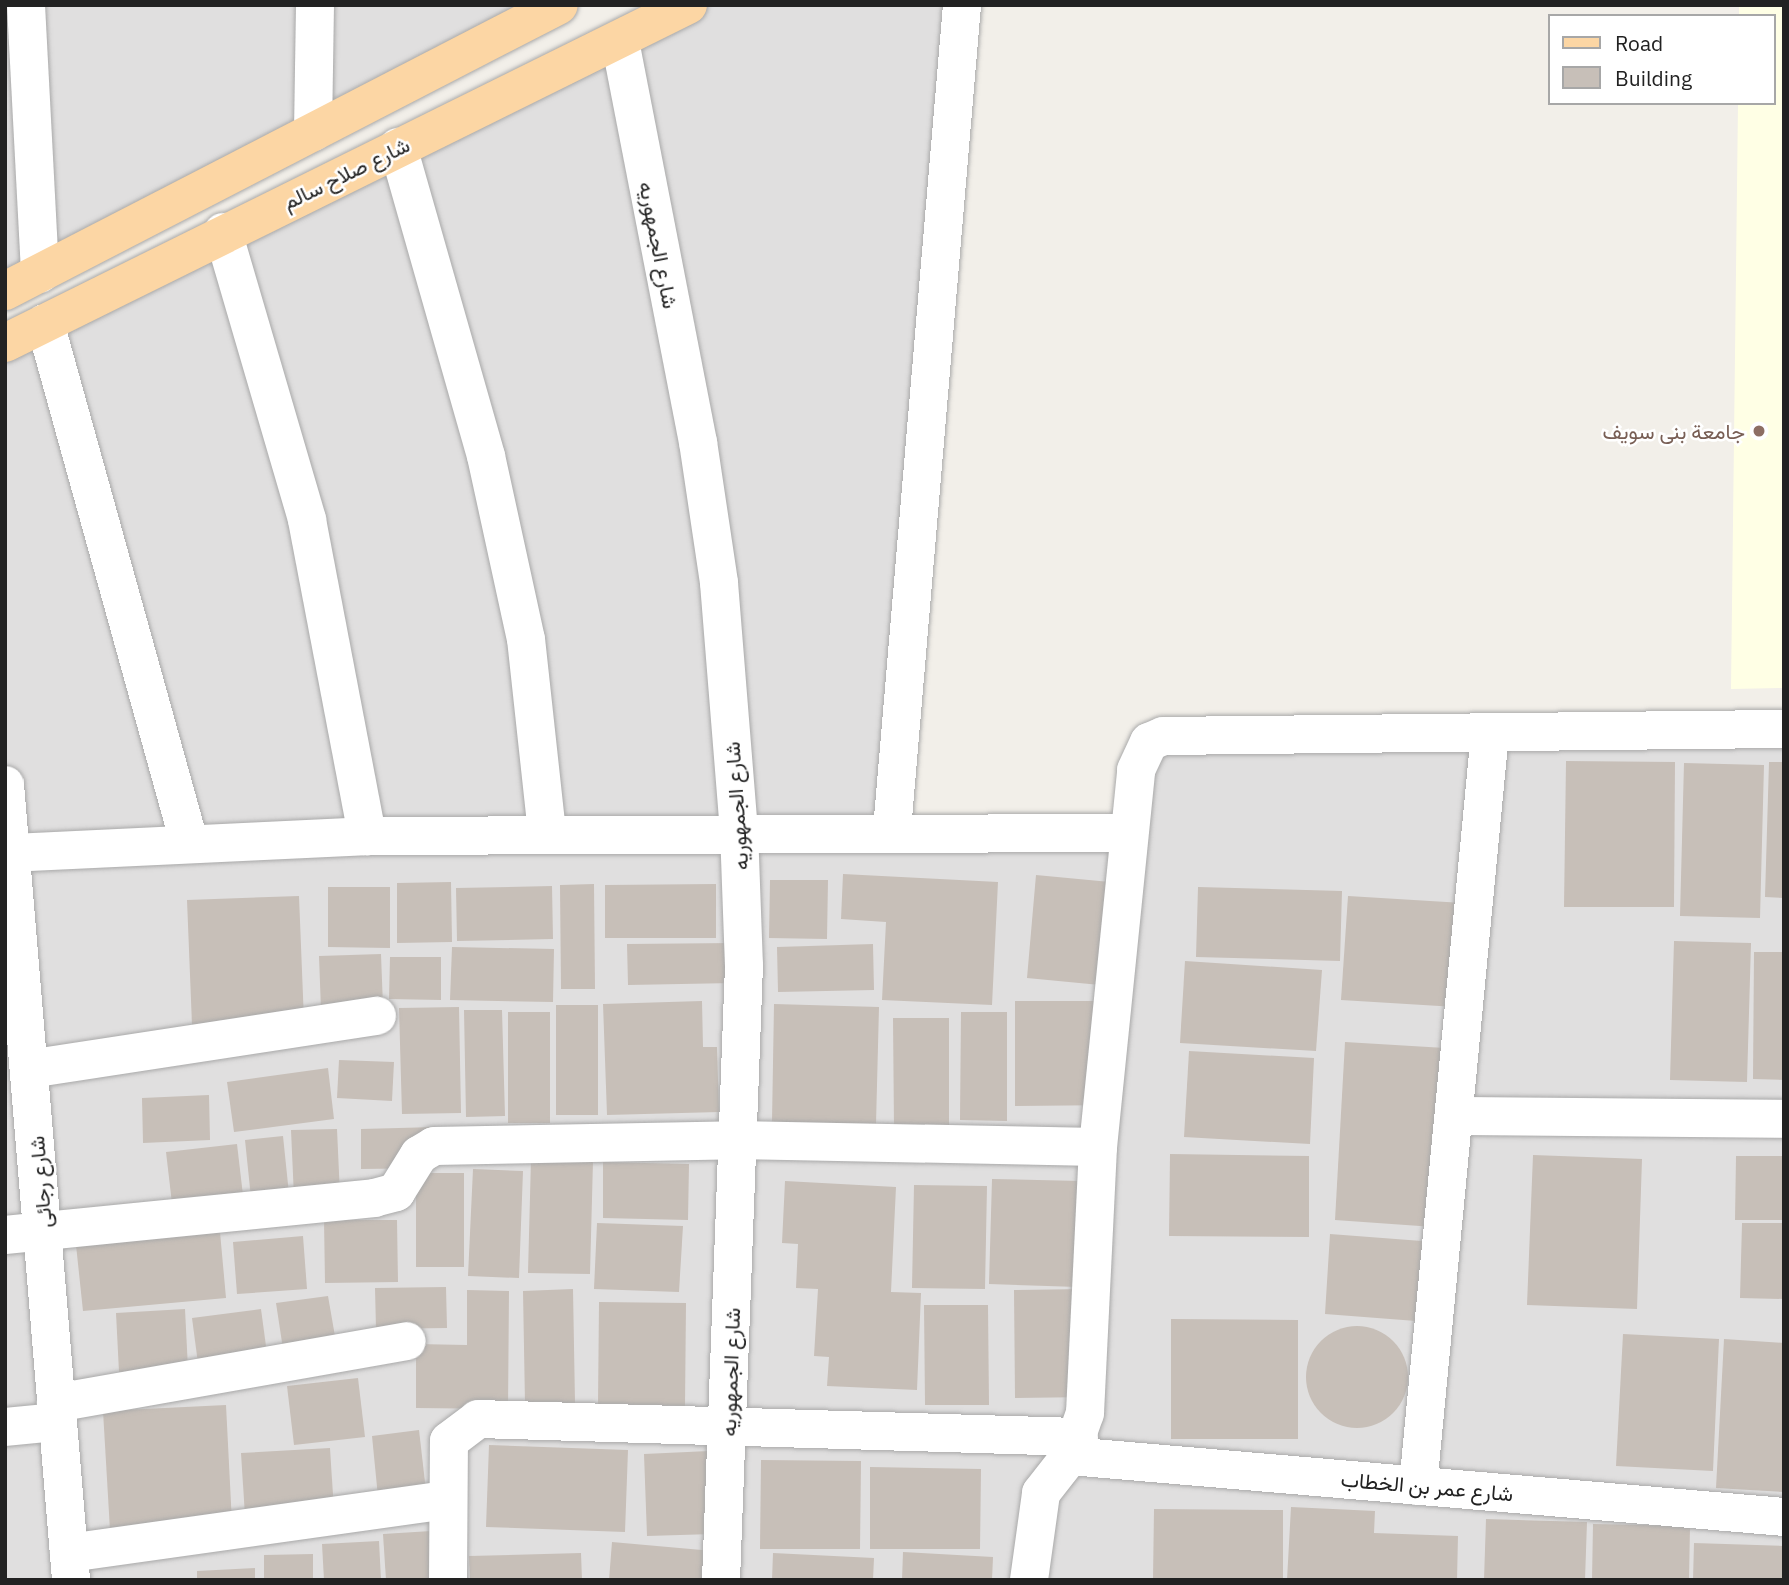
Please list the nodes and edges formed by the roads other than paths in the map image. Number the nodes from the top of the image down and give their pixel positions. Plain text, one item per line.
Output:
1 (26, 5) edge
2 (315, 5) edge
3 (688, 5) edge
4 (962, 5) edge
5 (543, 9) edge
6 (620, 41) junction
7 (313, 132) junction
8 (398, 147) junction
9 (223, 232) junction
10 (40, 274) junction
11 (5, 291) edge
12 (44, 323) junction
13 (5, 343) edge
14 (1784, 729) edge
15 (1490, 733) junction
16 (5, 785) edge
17 (740, 830) junction
18 (892, 830) junction
19 (1129, 832) junction
20 (547, 833) junction
21 (366, 836) junction
22 (189, 842) junction
23 (11, 853) junction
24 (11, 939) edge
25 (377, 1016) dead end
26 (29, 1069) junction
27 (1454, 1116) junction
28 (1784, 1119) edge
29 (736, 1140) junction
30 (1098, 1147) junction
31 (44, 1231) junction
32 (5, 1235) edge
33 (407, 1341) dead end
34 (56, 1413) junction
35 (729, 1426) junction
36 (5, 1427) edge
37 (1074, 1447) junction
38 (1418, 1486) junction
39 (446, 1500) junction
40 (1784, 1517) edge
41 (70, 1566) edge
42 (448, 1580) edge
43 (721, 1580) edge
44 (1029, 1580) edge

1 - 10 street
2 - 7 street
3 - 6 main road, شارع صلاح سالم
4 - 18 street
5 - 7 main road
6 - 8 main road, شارع صلاح سالم
6 - 17 street, شارع الجمهوريه
7 - 10 main road
8 - 9 main road, شارع صلاح سالم
8 - 20 street
9 - 12 main road, شارع صلاح سالم
9 - 21 street
10 - 11 main road
12 - 13 main road, شارع صلاح سالم
12 - 22 street
14 - 15 street
15 - 19 street
15 - 27 street
16 - 23 street, شارع رجائى
17 - 18 street
17 - 20 street
17 - 29 street, شارع الجمهوريه
18 - 19 street
19 - 30 street
20 - 21 street
21 - 22 street
22 - 23 street
23 - 24 street, شارع رجائى
24 - 26 street, شارع رجائى
25 - 26 street
26 - 31 street, شارع رجائى
27 - 28 street
27 - 38 street
29 - 30 street
29 - 31 street
29 - 35 street, شارع الجمهوريه
30 - 37 street
31 - 32 street
31 - 34 street, شارع رجائى
33 - 34 street
34 - 36 street
34 - 41 street, شارع رجائى
35 - 37 street, شارع عمر بن الخطاب
35 - 39 street, شارع عمر بن الخطاب
35 - 43 street, شارع الجمهوريه
37 - 38 street, شارع عمر بن الخطاب
37 - 44 street
38 - 40 street, شارع عمر بن الخطاب
39 - 41 street
39 - 42 street, شارع عمر بن الخطاب

